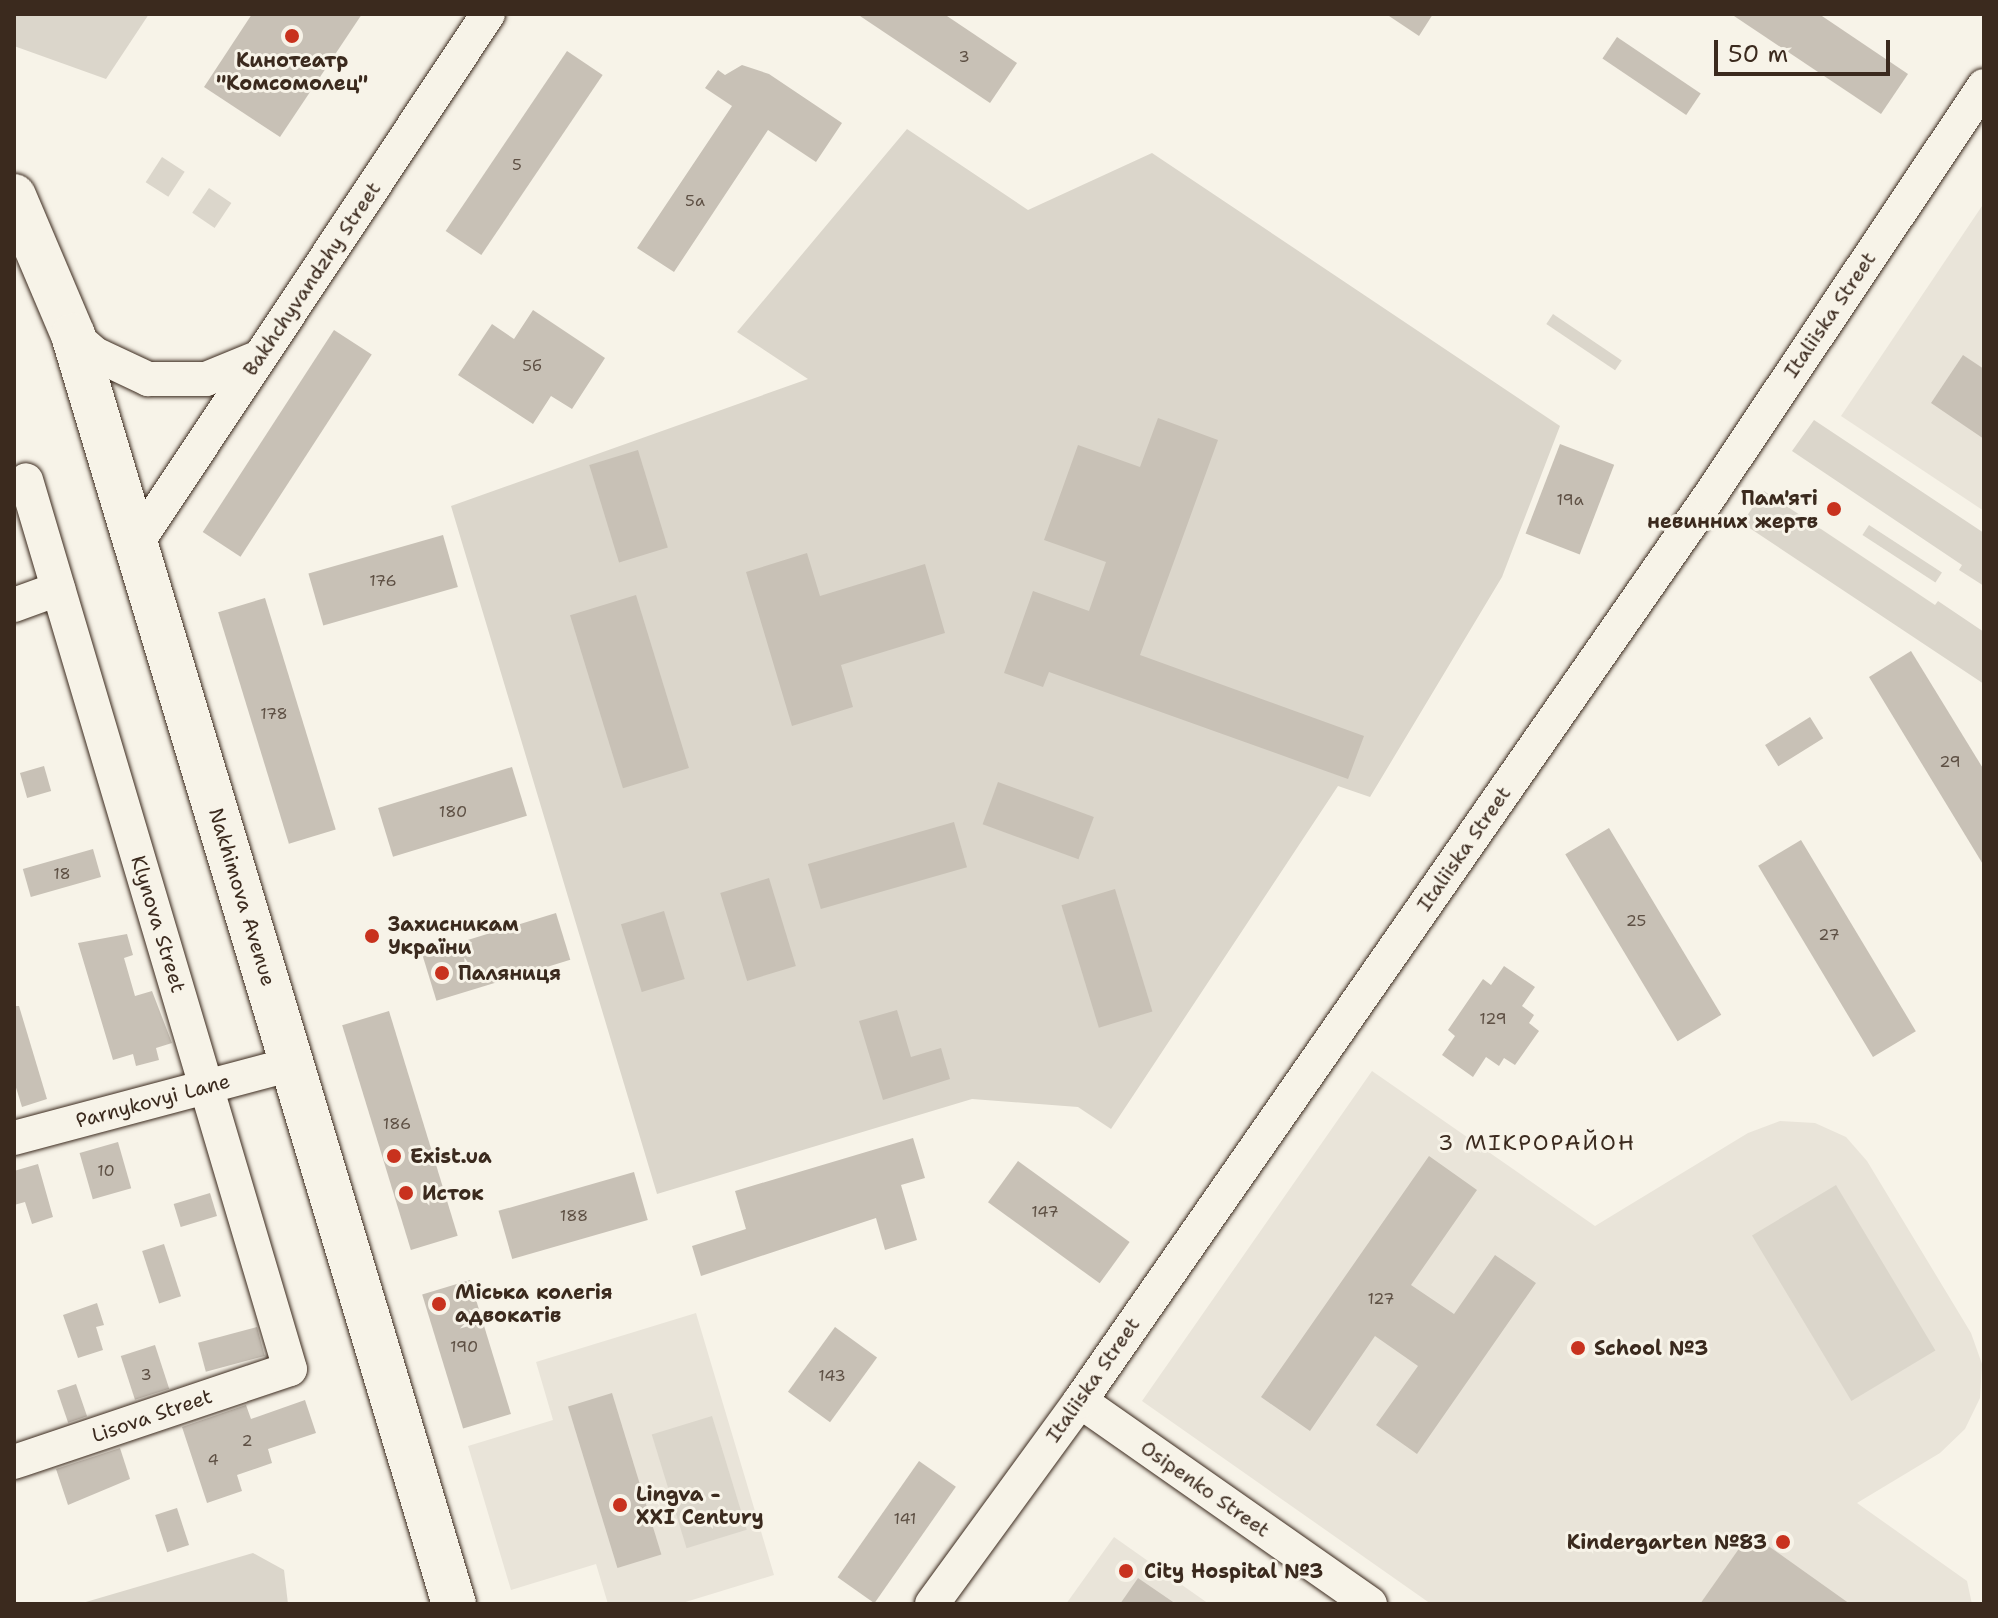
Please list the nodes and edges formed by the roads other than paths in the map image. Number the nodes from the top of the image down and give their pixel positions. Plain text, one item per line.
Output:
1 (488, 14) edge
2 (1984, 86) edge
3 (14, 196) edge
4 (73, 335) junction
5 (260, 357) junction
6 (26, 480) dead end
7 (136, 544) junction
8 (58, 589) junction
9 (14, 605) edge
10 (292, 1064) junction
11 (206, 1087) junction
12 (14, 1138) edge
13 (290, 1369) joint
14 (1080, 1401) junction
15 (14, 1462) edge
16 (454, 1604) edge
17 (932, 1604) edge
18 (1370, 1604) edge

1 - 5 street, Bakhchyvandzhy Street
2 - 14 street, Italiiska Street
3 - 4 main road, Nakhimova Avenue
4 - 5 street
4 - 7 main road, Nakhimova Avenue
5 - 7 street, Bakhchyvandzhy Street
6 - 8 street, Klynova Street
7 - 10 main road, Nakhimova Avenue
8 - 9 street
8 - 11 street, Klynova Street
10 - 11 street, Parnykovyi Lane
10 - 16 main road, Nakhimova Avenue
11 - 12 street, Parnykovyi Lane
11 - 13 street, Klynova Street
13 - 15 street, Lisova Street
14 - 17 street, Italiiska Street
14 - 18 street, Osipenko Street

